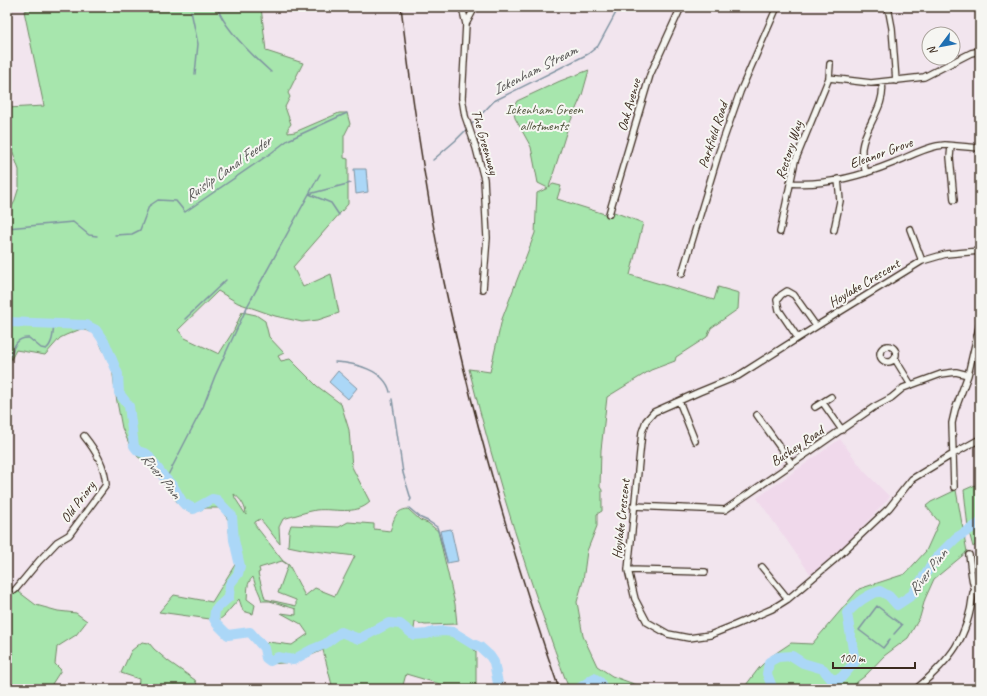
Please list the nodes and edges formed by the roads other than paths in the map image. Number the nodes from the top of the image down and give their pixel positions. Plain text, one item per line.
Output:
1 (462, 7) edge
2 (475, 7) edge
3 (681, 7) edge
4 (777, 7) edge
5 (888, 7) edge
6 (466, 24) junction
7 (980, 51) edge
8 (830, 64) dead end
9 (829, 78) junction
10 (896, 81) junction
11 (882, 83) junction
12 (951, 146) junction
13 (980, 148) edge
14 (866, 173) junction
15 (838, 179) junction
16 (790, 183) junction
17 (953, 192) junction
18 (946, 193) dead end
19 (954, 200) dead end
20 (609, 214) dead end
21 (910, 229) dead end
22 (834, 230) dead end
23 (780, 232) dead end
24 (980, 251) edge
25 (922, 261) junction
26 (682, 274) dead end
27 (483, 290) dead end
28 (980, 323) edge
29 (816, 326) junction
30 (798, 338) junction
31 (895, 359) dead end
32 (968, 375) junction
33 (911, 385) junction
34 (831, 397) dead end
35 (679, 401) junction
36 (823, 403) junction
37 (815, 408) dead end
38 (757, 415) dead end
39 (842, 430) junction
40 (84, 436) dead end
41 (980, 440) edge
42 (695, 441) dead end
43 (953, 454) junction
44 (792, 464) junction
45 (954, 487) dead end
46 (633, 506) junction
47 (969, 555) dead end
48 (762, 567) dead end
49 (628, 570) junction
50 (705, 572) dead end
51 (16, 590) dead end
52 (978, 590) edge
53 (788, 599) junction
54 (919, 688) edge

1 - 6 street, The Greenway
2 - 6 street, The Greenway
3 - 20 street, Oak Avenue
4 - 26 street, Parkfield Road
5 - 10 street
6 - 27 street, The Greenway
7 - 10 street
8 - 9 street, Rectory Way
9 - 11 street
9 - 16 street, Rectory Way
10 - 11 street
11 - 14 street
12 - 13 street, Eleanor Grove
12 - 14 street, Eleanor Grove
12 - 17 street
14 - 15 street, Eleanor Grove
15 - 16 street, Eleanor Grove
15 - 22 street
16 - 23 street, Rectory Way
17 - 18 street
17 - 19 street
21 - 25 street
24 - 25 street, Hoylake Crescent
25 - 29 street, Hoylake Crescent
28 - 32 street
29 - 30 street, Hoylake Crescent
29 - 30 street
30 - 35 street, Hoylake Crescent
31 - 33 street
32 - 33 street, Bushey Road
32 - 43 street
33 - 39 street, Bushey Road
34 - 36 street
35 - 42 street
35 - 46 street, Hoylake Crescent
36 - 37 street
36 - 39 street
38 - 44 street
39 - 44 street, Bushey Road
40 - 51 street, Old Priory
41 - 43 street, Hoylake Crescent
43 - 45 street
43 - 53 street, Hoylake Crescent
44 - 46 street, Bushey Road
46 - 49 street, Hoylake Crescent
47 - 52 street
48 - 53 street
49 - 50 street
49 - 53 street, Hoylake Crescent
52 - 54 street

